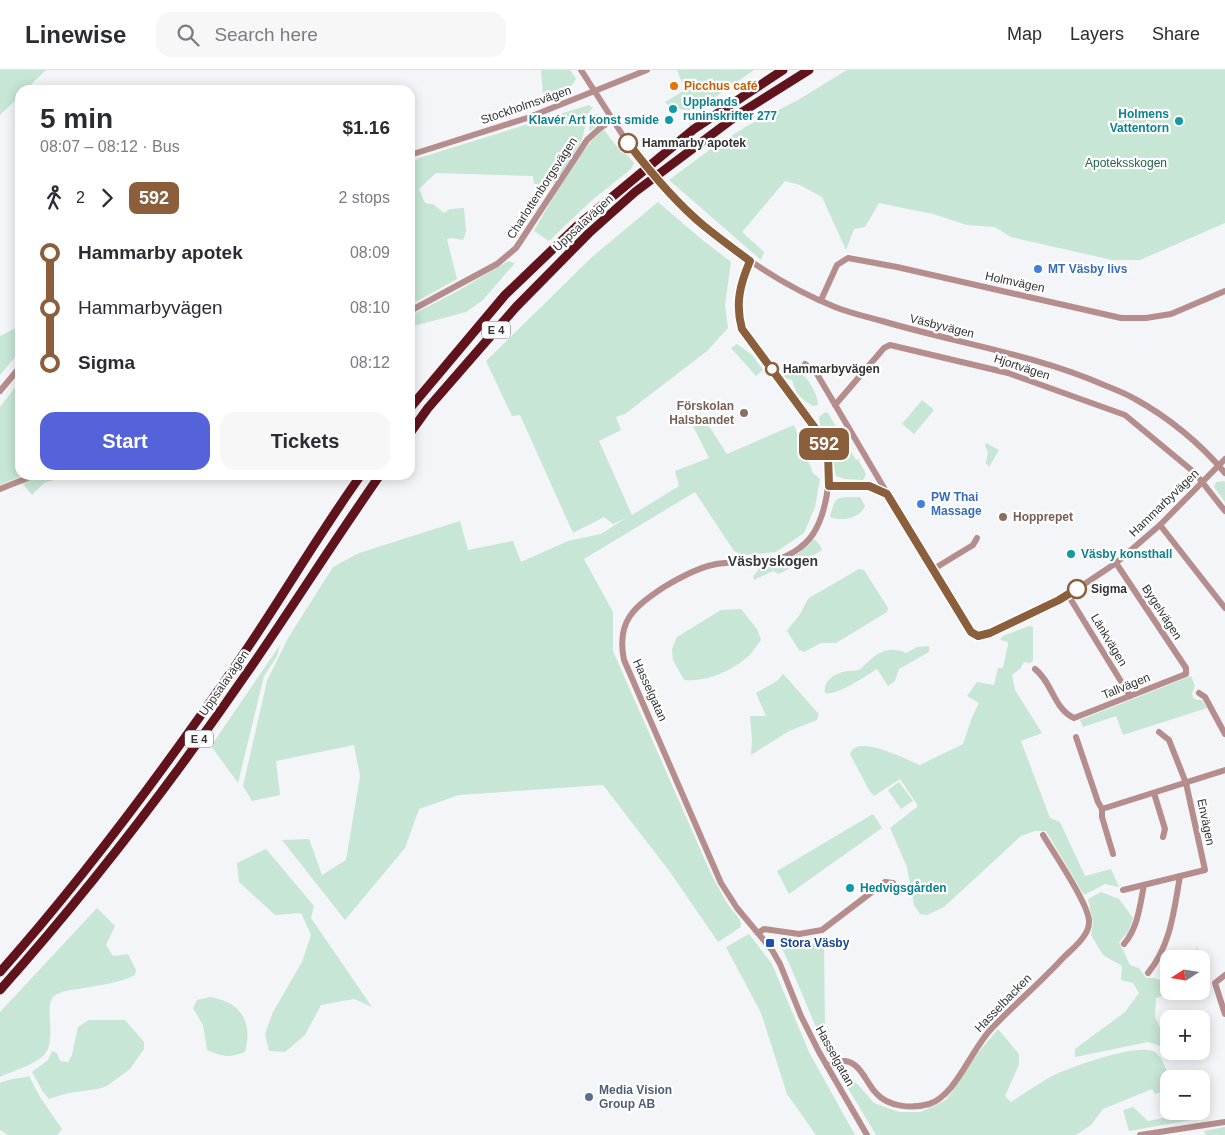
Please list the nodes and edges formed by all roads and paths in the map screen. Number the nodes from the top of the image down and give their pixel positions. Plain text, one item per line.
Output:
1 (581, 70) edge
2 (647, 70) edge
3 (783, 70) edge
4 (809, 70) edge
5 (595, 91) junction
6 (613, 120) junction
7 (415, 153) edge
8 (643, 162) dead end
9 (660, 184) dead end
10 (750, 261) junction
11 (1225, 291) edge
12 (822, 300) junction
13 (415, 308) edge
14 (806, 364) dead end
15 (15, 373) edge
16 (0, 391) edge
17 (415, 402) edge
18 (835, 405) junction
19 (415, 426) edge
20 (1225, 459) edge
21 (1218, 465) junction
22 (1225, 473) edge
23 (23, 480) edge
24 (357, 480) edge
25 (377, 480) edge
26 (1203, 482) junction
27 (829, 486) junction
28 (0, 489) edge
29 (887, 494) junction
30 (1225, 511) edge
31 (1160, 525) junction
32 (977, 538) dead end
33 (1116, 563) junction
34 (932, 570) junction
35 (1068, 595) junction
36 (1225, 608) edge
37 (1035, 669) dead end
38 (1186, 674) joint
39 (1199, 693) dead end
40 (1130, 696) junction
41 (1159, 732) dead end
42 (1225, 734) edge
43 (1076, 737) dead end
44 (1225, 770) edge
45 (1186, 783) junction
46 (1154, 793) junction
47 (1102, 809) junction
48 (1043, 835) dead end
49 (1163, 837) dead end
50 (1113, 854) dead end
51 (1180, 876) junction
52 (893, 883) dead end
53 (1144, 884) junction
54 (1124, 890) dead end
55 (758, 934) junction
56 (1124, 944) dead end
57 (0, 972) edge
58 (1148, 973) dead end
59 (1225, 976) edge
60 (0, 990) edge
61 (1225, 1014) edge
62 (827, 1066) junction
63 (1225, 1122) edge
64 (868, 1135) edge
65 (1140, 1135) edge

1 - 5 street
2 - 5 street, Stockholmsvägen
3 - 17 highway, Uppsalavägen / E 4
4 - 19 highway, Uppsalavägen / E 4
5 - 6 street
5 - 7 street, Stockholmsvägen
6 - 8 street
6 - 13 street, Charlottenborgsvägen
9 - 10 street, Väsbyvägen
10 - 12 street, Väsbyvägen
10 - 27 street, Hasselgatan
11 - 12 street, Holmvägen
12 - 21 street, Väsbyvägen
14 - 18 street, Hammarbyvägen
15 - 16 street
18 - 26 street, Hjortvägen
18 - 29 street, Hammarbyvägen
20 - 21 street, Hammarbyvägen
21 - 22 street, Väsbyvägen
21 - 26 street, Hammarbyvägen
23 - 28 street
24 - 57 highway, Uppsalavägen / E 4
25 - 60 highway, Uppsalavägen / E 4
26 - 30 street, Hjortvägen
26 - 31 street, Hammarbyvägen
27 - 29 street
27 - 55 street, Hasselgatan
29 - 34 street, Hammarbyvägen
31 - 33 street, Hammarbyvägen
31 - 36 street
32 - 34 street
33 - 35 street, Hammarbyvägen
33 - 38 street, Bygelvägen
34 - 35 street, Hammarbyvägen
35 - 40 street, Länkvägen
37 - 40 street, Tallvägen
38 - 40 street, Tallvägen
39 - 42 street
41 - 45 street
43 - 47 street
44 - 45 street
45 - 46 street
45 - 51 street, Envägen
46 - 47 street
46 - 49 street
47 - 50 street
48 - 62 street, Hasselbacken
51 - 53 street, Envägen
51 - 58 street
52 - 55 street
53 - 54 street, Envägen
53 - 56 street
55 - 62 street, Hasselgatan
59 - 61 street
62 - 64 street, Hasselgatan
63 - 65 street

